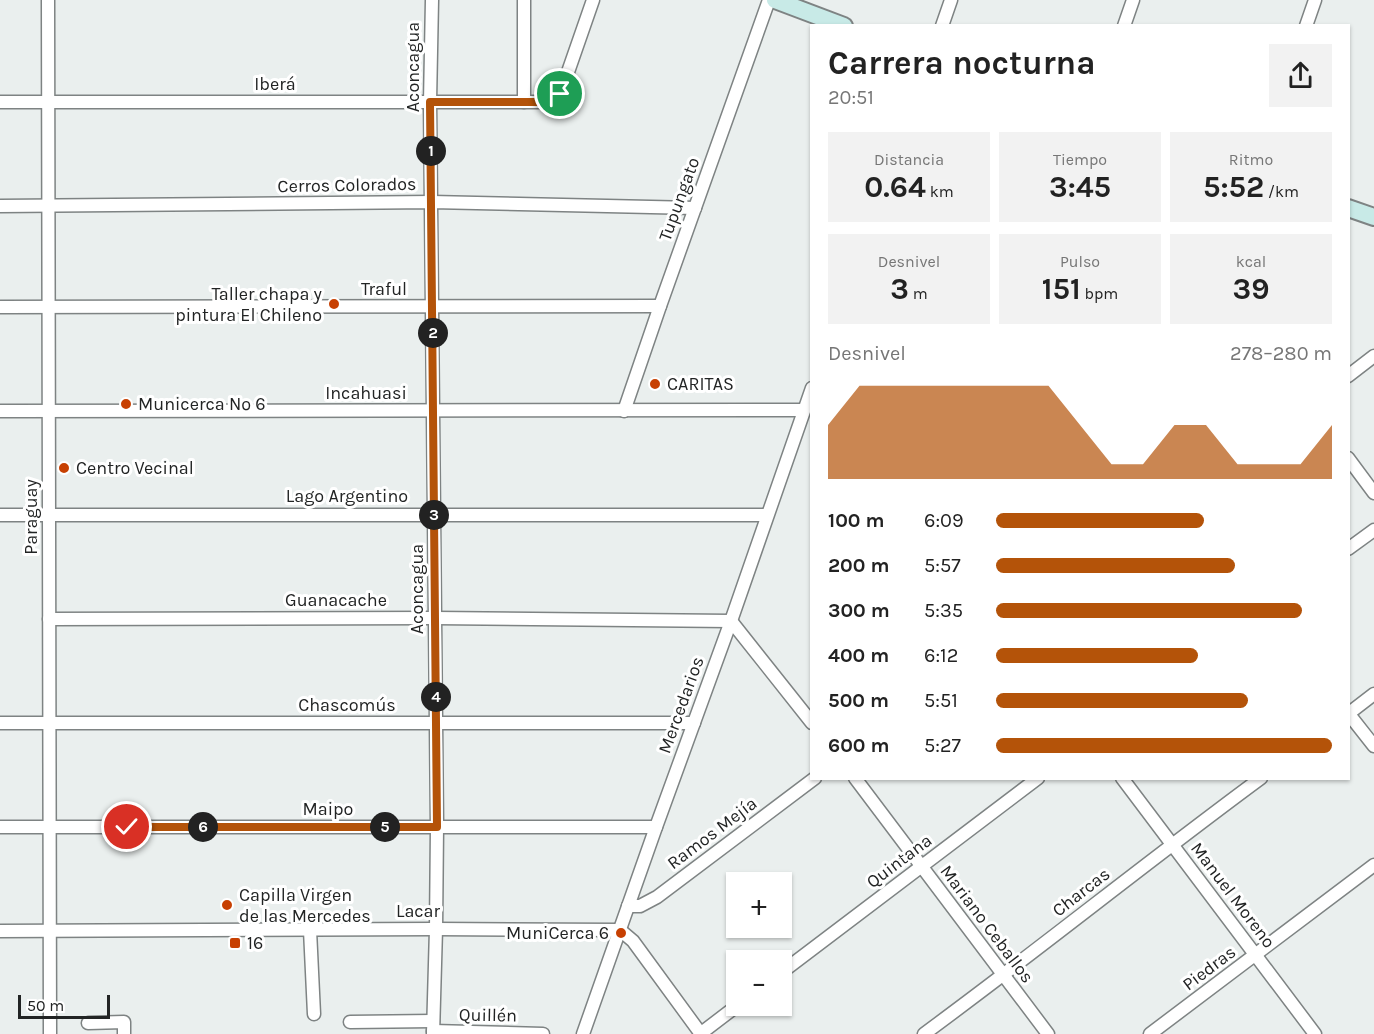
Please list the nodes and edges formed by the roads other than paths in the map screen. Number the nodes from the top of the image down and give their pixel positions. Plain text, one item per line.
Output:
1 (48, 0) edge
2 (432, 0) edge
3 (524, 0) edge
4 (593, 0) edge
5 (769, 0) edge
6 (775, 0) edge
7 (951, 0) edge
8 (1133, 0) edge
9 (1315, 0) edge
10 (839, 24) edge
11 (943, 24) edge
12 (1125, 24) edge
13 (1307, 24) edge
14 (0, 102) edge
15 (48, 102) junction
16 (430, 102) junction
17 (524, 102) junction
18 (432, 202) junction
19 (0, 206) edge
20 (48, 206) junction
21 (695, 208) junction
22 (1350, 209) edge
23 (1374, 217) edge
24 (660, 306) junction
25 (0, 307) edge
26 (49, 307) junction
27 (433, 307) junction
28 (1374, 356) edge
29 (1350, 374) edge
30 (810, 393) edge
31 (803, 410) junction
32 (0, 411) edge
33 (49, 411) junction
34 (433, 411) junction
35 (624, 411) junction
36 (1350, 461) edge
37 (1374, 494) edge
38 (434, 514) junction
39 (0, 515) edge
40 (49, 515) junction
41 (766, 515) junction
42 (1374, 530) edge
43 (1350, 548) edge
44 (435, 618) junction
45 (49, 619) junction
46 (731, 621) junction
47 (1374, 694) edge
48 (1350, 712) edge
49 (1350, 714) edge
50 (810, 720) edge
51 (0, 723) edge
52 (49, 723) junction
53 (436, 723) junction
54 (694, 723) junction
55 (1374, 746) edge
56 (811, 780) edge
57 (856, 780) edge
58 (1035, 780) edge
59 (1123, 780) edge
60 (1258, 780) edge
61 (0, 827) edge
62 (50, 827) junction
63 (437, 827) junction
64 (656, 827) junction
65 (1171, 844) junction
66 (1374, 864) edge
67 (921, 867) junction
68 (628, 906) junction
69 (436, 929) junction
70 (310, 930) junction
71 (620, 930) junction
72 (0, 931) edge
73 (50, 932) junction
74 (1255, 956) junction
75 (792, 964) edge
76 (1003, 976) junction
77 (314, 1014) dead end
78 (726, 1014) edge
79 (350, 1022) dead end
80 (88, 1023) dead end
81 (433, 1029) edge
82 (50, 1034) edge
83 (124, 1034) edge
84 (543, 1034) edge
85 (584, 1034) edge
86 (701, 1034) edge
87 (924, 1034) edge
88 (1047, 1034) edge
89 (1150, 1034) edge
90 (1315, 1034) edge

1 - 15 street, Paraguay
2 - 16 street, Aconcagua
3 - 17 street
4 - 17 street, Iberá
5 - 21 street, Tupungato
6 - 10 main road
7 - 11 street
8 - 12 street
9 - 13 street
14 - 15 street, Iberá
15 - 16 street, Iberá
15 - 20 street, Paraguay
16 - 17 street, Iberá
16 - 18 street, Aconcagua
18 - 20 street, Cerros Colorados
18 - 21 street, Cerros Colorados
18 - 27 street, Aconcagua
19 - 20 street, Cerros Colorados
20 - 26 street, Paraguay
21 - 24 street, Tupungato
22 - 23 main road
24 - 27 street, Traful
24 - 35 street, Tupungato
25 - 26 street, Traful
26 - 27 street, Traful
26 - 33 street, Paraguay
27 - 34 street, Aconcagua
28 - 29 street
30 - 31 street, Mercedarios
31 - 35 street, Incahuasi
31 - 41 street, Mercedarios
32 - 33 street, Incahuasi
33 - 34 street, Incahuasi
33 - 40 street, Paraguay
34 - 35 street, Incahuasi
34 - 38 street, Aconcagua
36 - 37 street
38 - 40 street, Lago Argentino
38 - 41 street, Lago Argentino
38 - 44 street, Aconcagua
39 - 40 street, Lago Argentino
40 - 45 street, Paraguay
41 - 46 street, Mercedarios
42 - 43 street
44 - 45 street, Guanacache
44 - 46 street, Guanacache
44 - 53 street, Aconcagua
45 - 52 street, Paraguay
46 - 50 street
46 - 54 street, Mercedarios
47 - 48 street
49 - 55 street
51 - 52 street, Chascomús
52 - 53 street, Chascomús
52 - 62 street, Paraguay
53 - 54 street, Chascomús
53 - 63 street, Aconcagua
54 - 64 street, Mercedarios
56 - 68 street, Ramos Mejía
57 - 67 street, Mariano Ceballos
58 - 67 street, Quintana
59 - 65 street, Manuel Moreno
60 - 65 street, Charcas
61 - 62 street, Maipo
62 - 63 street, Maipo
62 - 73 street, Paraguay
63 - 64 street, Maipo
63 - 69 street, Aconcagua
64 - 68 street, Mercedarios
65 - 74 street, Manuel Moreno
65 - 76 street, Charcas
66 - 74 street, Piedras
67 - 75 street, Quintana
67 - 76 street, Mariano Ceballos
68 - 71 street, Mercedarios
69 - 70 street, Lacar
69 - 71 street, Lacar
69 - 81 street, Aconcagua
70 - 73 street, Lacar
70 - 77 street
71 - 85 street, Mercedarios
71 - 86 street
72 - 73 street, Lacar
73 - 82 street, Paraguay
74 - 89 street, Piedras
74 - 90 street, Manuel Moreno
76 - 87 street, Charcas
76 - 88 street, Mariano Ceballos
78 - 86 street
79 - 81 street, Quillén
80 - 83 street
81 - 84 street, Quillén

